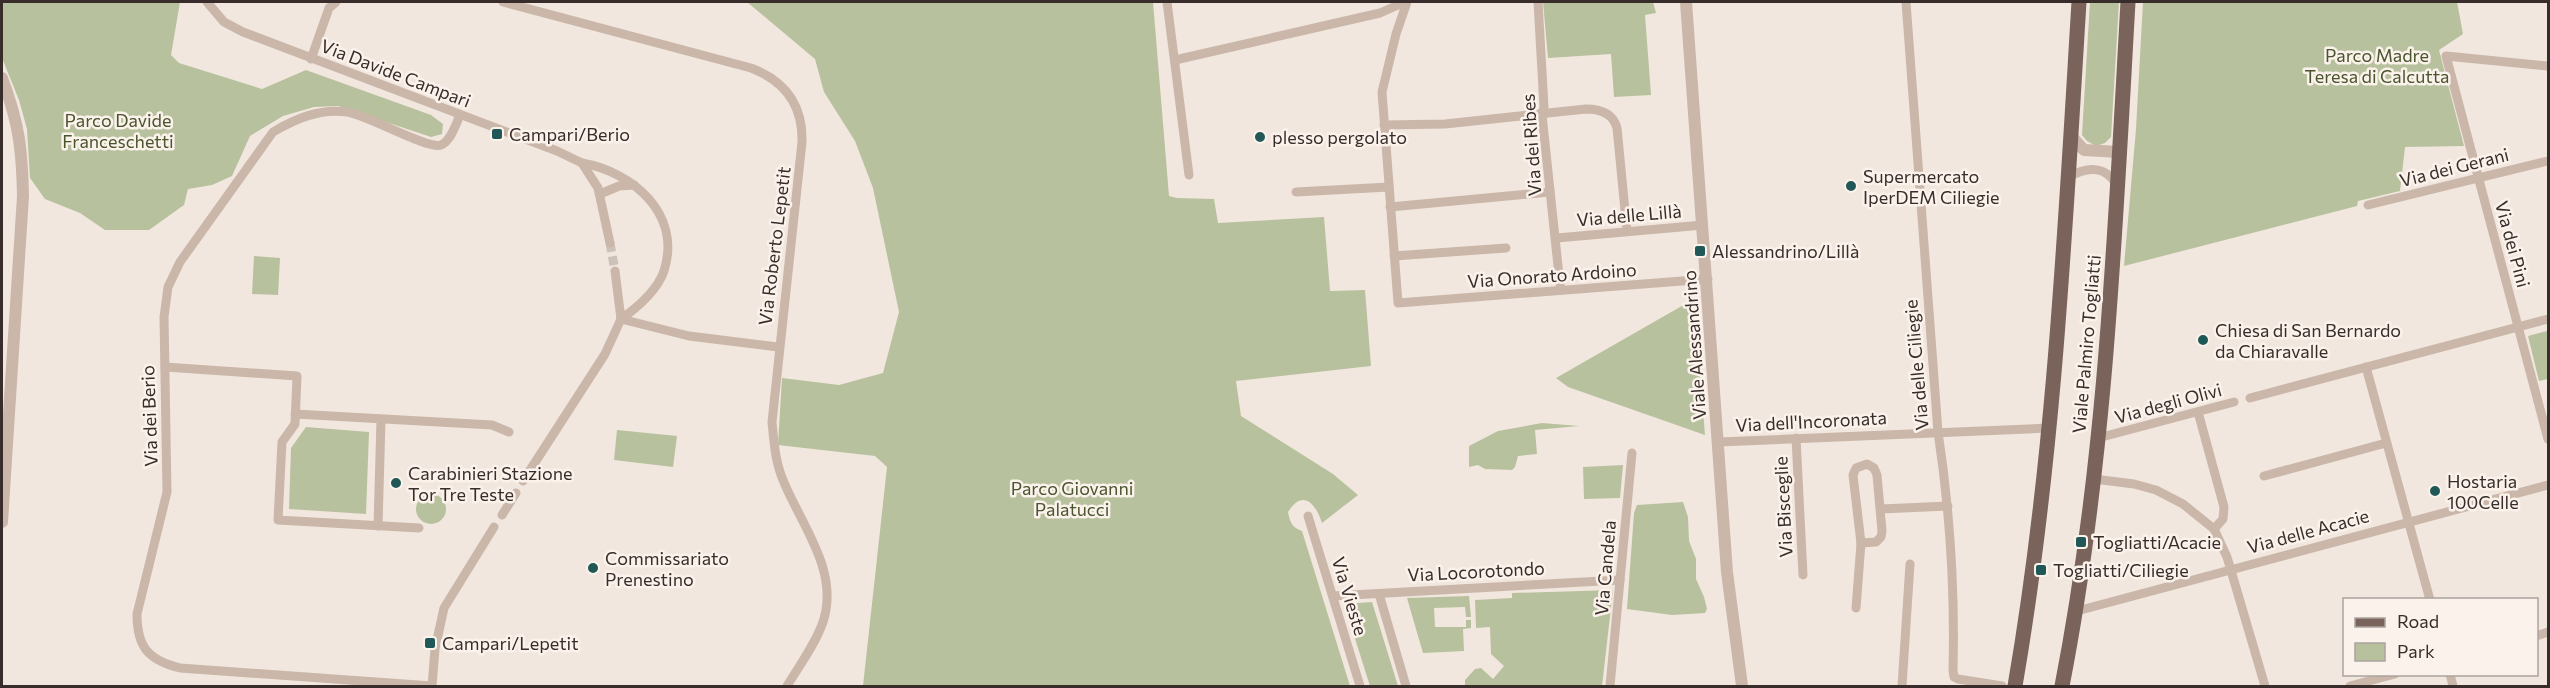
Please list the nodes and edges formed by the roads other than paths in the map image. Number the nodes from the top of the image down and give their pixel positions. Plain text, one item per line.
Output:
1 (207, 2) edge
2 (336, 2) edge
3 (504, 2) edge
4 (1167, 2) edge
5 (1406, 2) edge
6 (1538, 2) edge
7 (1686, 2) edge
8 (1906, 2) edge
9 (2079, 2) edge
10 (2128, 2) edge
11 (311, 59) junction
12 (1175, 60) junction
13 (2548, 66) edge
14 (2, 78) edge
15 (460, 115) junction
16 (1542, 115) junction
17 (1384, 125) junction
18 (2072, 137) junction
19 (2120, 152) junction
20 (2548, 160) edge
21 (582, 163) junction
22 (1189, 176) dead end
23 (2069, 177) junction
24 (2478, 178) junction
25 (634, 185) junction
26 (2117, 186) junction
27 (1389, 187) junction
28 (1296, 192) dead end
29 (1550, 192) junction
30 (600, 194) junction
31 (2368, 206) dead end
32 (1390, 207) junction
33 (1703, 225) junction
34 (1627, 231) junction
35 (1557, 238) junction
36 (610, 243) tunnel mouth
37 (1506, 248) dead end
38 (1394, 256) junction
39 (615, 271) tunnel mouth
40 (1708, 279) junction
41 (1560, 285) dead end
42 (621, 320) junction
43 (2548, 320) edge
44 (2517, 327) junction
45 (778, 347) junction
46 (165, 367) junction
47 (2367, 367) junction
48 (2250, 398) dead end
49 (2235, 402) dead end
50 (2198, 412) junction
51 (295, 414) junction
52 (381, 420) junction
53 (2049, 428) junction
54 (509, 432) dead end
55 (1938, 432) junction
56 (2104, 437) junction
57 (1796, 438) junction
58 (2548, 439) edge
59 (1719, 442) junction
60 (2386, 443) junction
61 (1632, 453) dead end
62 (2264, 476) dead end
63 (2101, 480) junction
64 (523, 481) dead end
65 (2548, 485) edge
66 (516, 493) dead end
67 (1948, 506) junction
68 (1881, 509) junction
69 (502, 515) dead end
70 (1308, 516) dead end
71 (2, 522) edge
72 (2409, 522) junction
73 (378, 526) junction
74 (494, 527) dead end
75 (419, 528) dead end
76 (2214, 529) junction
77 (1861, 543) junction
78 (1910, 564) dead end
79 (2231, 569) junction
80 (1803, 575) dead end
81 (1620, 580) junction
82 (1379, 594) junction
83 (1333, 596) junction
84 (2429, 598) edge
85 (1856, 608) dead end
86 (2077, 611) junction
87 (2391, 676) edge
88 (432, 686) edge
89 (787, 687) edge
90 (1360, 687) edge
91 (1406, 687) edge
92 (1610, 687) edge
93 (1742, 687) edge
94 (1902, 687) edge
95 (2002, 687) edge
96 (2015, 687) edge
97 (2062, 687) edge
98 (2265, 687) edge
99 (2350, 687) edge

1 - 11 street, Via Davide Campari
2 - 11 street
3 - 45 street, Via Roberto Lepetit
4 - 12 street
5 - 12 street
5 - 17 street
6 - 16 street, Via dei Ribes
7 - 33 street, Viale Alessandrino
8 - 55 street, Via delle Ciliegie
9 - 18 main road, Viale Palmiro Togliatti
10 - 19 main road, Viale Palmiro Togliatti
11 - 15 street, Via Davide Campari
12 - 22 street
13 - 24 street, Via dei Pini
14 - 71 street
15 - 21 street, Via Davide Campari
15 - 46 street, Via dei Berio
16 - 17 street
16 - 29 street, Via dei Ribes
16 - 34 street
17 - 27 street
18 - 19 street
18 - 23 main road, Viale Palmiro Togliatti
19 - 26 main road, Viale Palmiro Togliatti
20 - 24 street, Via dei Gerani
21 - 25 street, Via Davide Campari
21 - 30 street
23 - 26 street
23 - 53 main road, Viale Palmiro Togliatti
24 - 31 street, Via dei Gerani
24 - 44 street, Via dei Pini
25 - 30 street
25 - 42 street, Via Davide Campari
26 - 56 main road, Viale Palmiro Togliatti
27 - 28 street
27 - 32 street
29 - 32 street
29 - 35 street, Via dei Ribes
30 - 36 street
32 - 38 street
33 - 34 street, Via delle Lillà
33 - 40 street, Viale Alessandrino
34 - 35 street, Via delle Lillà
35 - 41 street, Via dei Ribes
37 - 38 street
38 - 40 street, Via Onorato Ardoino
39 - 42 street
40 - 59 street, Viale Alessandrino
42 - 45 street
42 - 64 street, Via Davide Campari
43 - 44 street, Via degli Olivi
44 - 47 street, Via degli Olivi
44 - 58 street, Via dei Pini
45 - 89 street, Via Roberto Lepetit
46 - 51 street
46 - 88 street, Via dei Berio
47 - 48 street, Via degli Olivi
47 - 60 street
49 - 50 street, Via degli Olivi
50 - 56 street, Via degli Olivi
50 - 76 street
51 - 52 street
51 - 73 street
52 - 54 street
52 - 73 street
53 - 55 street, Via dell'Incoronata
53 - 96 main road, Viale Palmiro Togliatti
55 - 57 street, Via dell'Incoronata
55 - 67 street, Via delle Ciliegie
56 - 63 main road, Viale Palmiro Togliatti
57 - 59 street, Via dell'Incoronata
57 - 80 street, Via Bisceglie
59 - 93 street, Viale Alessandrino
60 - 62 street
60 - 72 street
61 - 81 street, Via Candela
63 - 76 street
63 - 86 main road, Viale Palmiro Togliatti
65 - 72 street, Via delle Acacie
66 - 69 street
67 - 68 street
67 - 95 street, Via delle Ciliegie
68 - 77 street
68 - 77 street
70 - 83 street, Via Vieste
72 - 79 street, Via delle Acacie
72 - 84 street
73 - 75 street
74 - 88 street
76 - 79 street
77 - 85 street
78 - 94 street
79 - 86 street, Via delle Acacie
79 - 98 street
81 - 82 street, Via Locorotondo
81 - 92 street, Via Candela
82 - 83 street, Via Locorotondo
82 - 91 street
83 - 90 street, Via Vieste
86 - 97 main road, Viale Palmiro Togliatti
87 - 99 street

